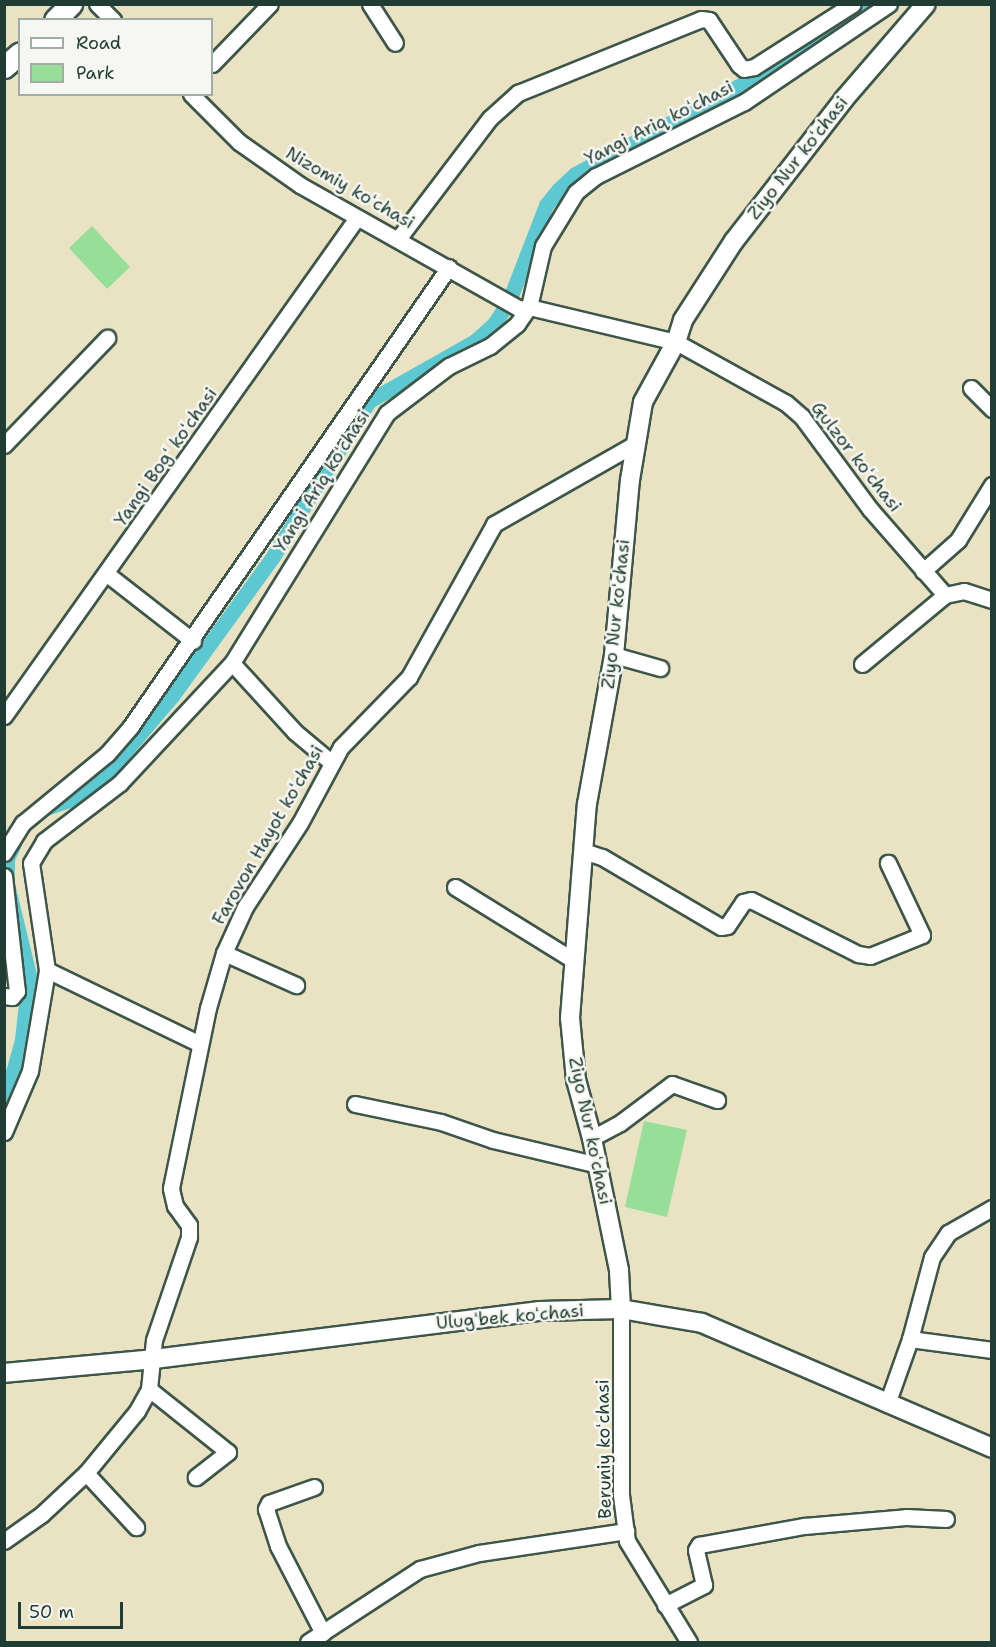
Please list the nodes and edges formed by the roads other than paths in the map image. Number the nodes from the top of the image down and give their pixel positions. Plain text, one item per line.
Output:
1 (71, 4) edge
2 (97, 4) edge
3 (270, 4) edge
4 (370, 4) edge
5 (854, 4) edge
6 (889, 4) edge
7 (926, 4) edge
8 (57, 18) edge
9 (111, 18) edge
10 (395, 43) dead end
11 (18, 55) edge
12 (213, 63) edge
13 (4, 67) edge
14 (193, 96) edge
15 (356, 219) junction
16 (398, 239) junction
17 (449, 267) junction
18 (525, 308) junction
19 (107, 338) dead end
20 (676, 342) junction
21 (971, 388) dead end
22 (992, 409) edge
23 (634, 444) junction
24 (4, 446) edge
25 (992, 485) edge
26 (923, 571) junction
27 (107, 574) junction
28 (945, 595) junction
29 (992, 600) edge
30 (193, 641) junction
31 (614, 655) junction
32 (232, 663) junction
33 (862, 664) dead end
34 (660, 668) dead end
35 (4, 716) edge
36 (332, 763) junction
37 (583, 851) junction
38 (4, 853) edge
39 (888, 863) dead end
40 (4, 876) edge
41 (454, 887) dead end
42 (224, 954) junction
43 (573, 960) junction
44 (47, 970) junction
45 (296, 985) dead end
46 (4, 996) edge
47 (200, 1044) junction
48 (717, 1101) dead end
49 (355, 1104) dead end
50 (4, 1132) edge
51 (592, 1138) junction
52 (598, 1166) junction
53 (992, 1208) edge
54 (621, 1309) junction
55 (910, 1339) junction
56 (992, 1350) edge
57 (154, 1359) junction
58 (4, 1373) edge
59 (149, 1389) junction
60 (887, 1404) junction
61 (992, 1448) edge
62 (86, 1473) junction
63 (196, 1477) dead end
64 (314, 1486) dead end
65 (946, 1520) dead end
66 (136, 1527) dead end
67 (626, 1532) junction
68 (4, 1541) edge
69 (665, 1605) junction
70 (323, 1633) junction
71 (308, 1642) edge
72 (689, 1642) edge

1 - 8 main road
2 - 9 street
3 - 12 street
4 - 10 street
5 - 16 street
6 - 18 street, Yangi Ariq koʻchasi
7 - 20 street, Ziyo Nur koʻchasi
11 - 13 main road
14 - 15 street, Nizomiy koʻchasi
15 - 16 street, Nizomiy koʻchasi
15 - 27 street, Yangi Bogʻ koʻchasi
16 - 17 street, Nizomiy koʻchasi
17 - 18 street, Nizomiy koʻchasi
17 - 30 street
18 - 20 street, Gulzor koʻchasi
18 - 32 street, Yangi Ariq koʻchasi
19 - 24 street
20 - 23 street, Ziyo Nur koʻchasi
20 - 26 street, Gulzor koʻchasi
21 - 22 street
23 - 31 street, Ziyo Nur koʻchasi
23 - 36 street, Farovon Hayot koʻchasi
25 - 26 street
26 - 28 street, Gulzor koʻchasi
27 - 30 street
27 - 35 street, Yangi Bogʻ koʻchasi
28 - 29 street
28 - 33 street
30 - 38 street
31 - 34 street
31 - 37 street, Ziyo Nur koʻchasi
32 - 36 street
32 - 44 street, Yangi Ariq koʻchasi
36 - 42 street, Farovon Hayot koʻchasi
37 - 39 street
37 - 43 street, Ziyo Nur koʻchasi
40 - 46 street
41 - 43 street
42 - 45 street
42 - 47 street, Farovon Hayot koʻchasi
43 - 51 street, Ziyo Nur koʻchasi
44 - 47 street
44 - 50 street, Yangi Ariq koʻchasi
47 - 57 street, Farovon Hayot koʻchasi
48 - 51 street
49 - 52 street
51 - 52 street, Ziyo Nur koʻchasi
52 - 54 street, Ziyo Nur koʻchasi
53 - 55 street
54 - 57 street, Ulugʻbek koʻchasi
54 - 60 street, Ulugʻbek koʻchasi
54 - 67 street, Beruniy koʻchasi
55 - 56 street
55 - 60 street
57 - 58 street, Ulugʻbek koʻchasi
57 - 59 street, Farovon Hayot koʻchasi
59 - 62 street
59 - 63 street
60 - 61 street, Ulugʻbek koʻchasi
62 - 66 street
62 - 68 street
64 - 70 street
65 - 69 street
67 - 69 street, Beruniy koʻchasi
67 - 70 street
69 - 72 street, Beruniy koʻchasi
70 - 71 street

